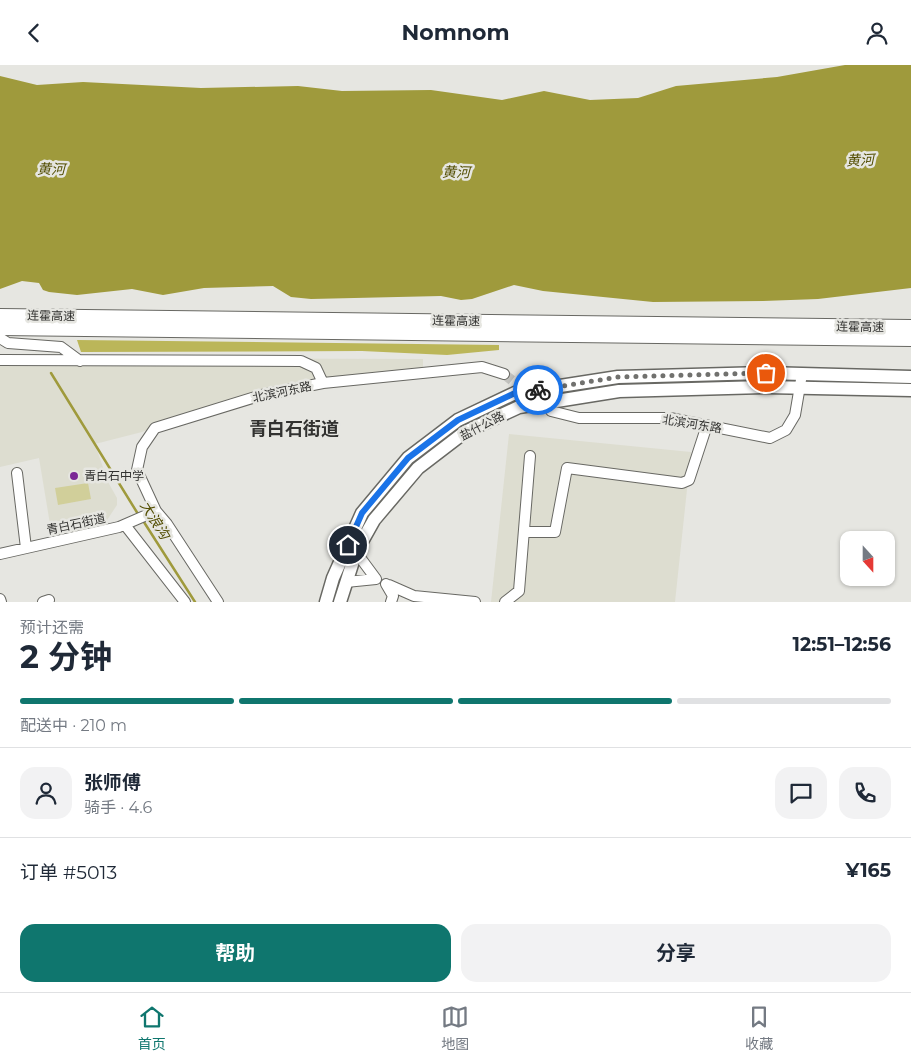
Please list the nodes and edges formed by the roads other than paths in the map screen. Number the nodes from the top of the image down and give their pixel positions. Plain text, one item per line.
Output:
1 (0, 316) edge
2 (32, 322) junction
3 (911, 327) edge
4 (0, 328) edge
5 (0, 338) edge
6 (911, 339) edge
7 (0, 359) edge
8 (80, 361) junction
9 (802, 374) junction
10 (504, 375) tunnel mouth
11 (911, 377) edge
12 (324, 383) junction
13 (800, 388) junction
14 (911, 390) edge
15 (551, 411) tunnel mouth
16 (708, 425) junction
17 (530, 456) dead end
18 (17, 473) dead end
19 (152, 513) junction
20 (128, 523) junction
21 (524, 532) junction
22 (26, 548) junction
23 (356, 552) junction
24 (0, 554) edge
25 (376, 579) junction
26 (346, 581) junction
27 (388, 585) junction
28 (185, 602) edge
29 (218, 602) edge
30 (326, 602) edge
31 (340, 602) edge
32 (391, 602) edge
33 (476, 602) edge
34 (505, 602) edge

1 - 2 highway, 连霍高速
2 - 3 highway, 连霍高速
2 - 4 highway, 连霍高速
2 - 6 highway, 连霍高速
5 - 8 street
7 - 8 street
8 - 12 street
9 - 11 main road
9 - 13 street, 北滨河东路
9 - 30 main road, 盐什公路
10 - 12 street, 北滨河东路
12 - 19 street, 北滨河东路
13 - 14 main road
13 - 16 street, 北滨河东路
13 - 23 main road, 盐什公路
15 - 16 street, 北滨河东路
16 - 21 street
17 - 21 street
18 - 22 street
19 - 20 street, 青白石街道
19 - 29 street
20 - 22 street, 青白石街道
20 - 28 street
21 - 34 street
22 - 24 street, 青白石街道
23 - 25 street
23 - 26 main road, 盐什公路
25 - 26 street
25 - 27 street
26 - 31 main road, 盐什公路
27 - 32 street
27 - 33 street

